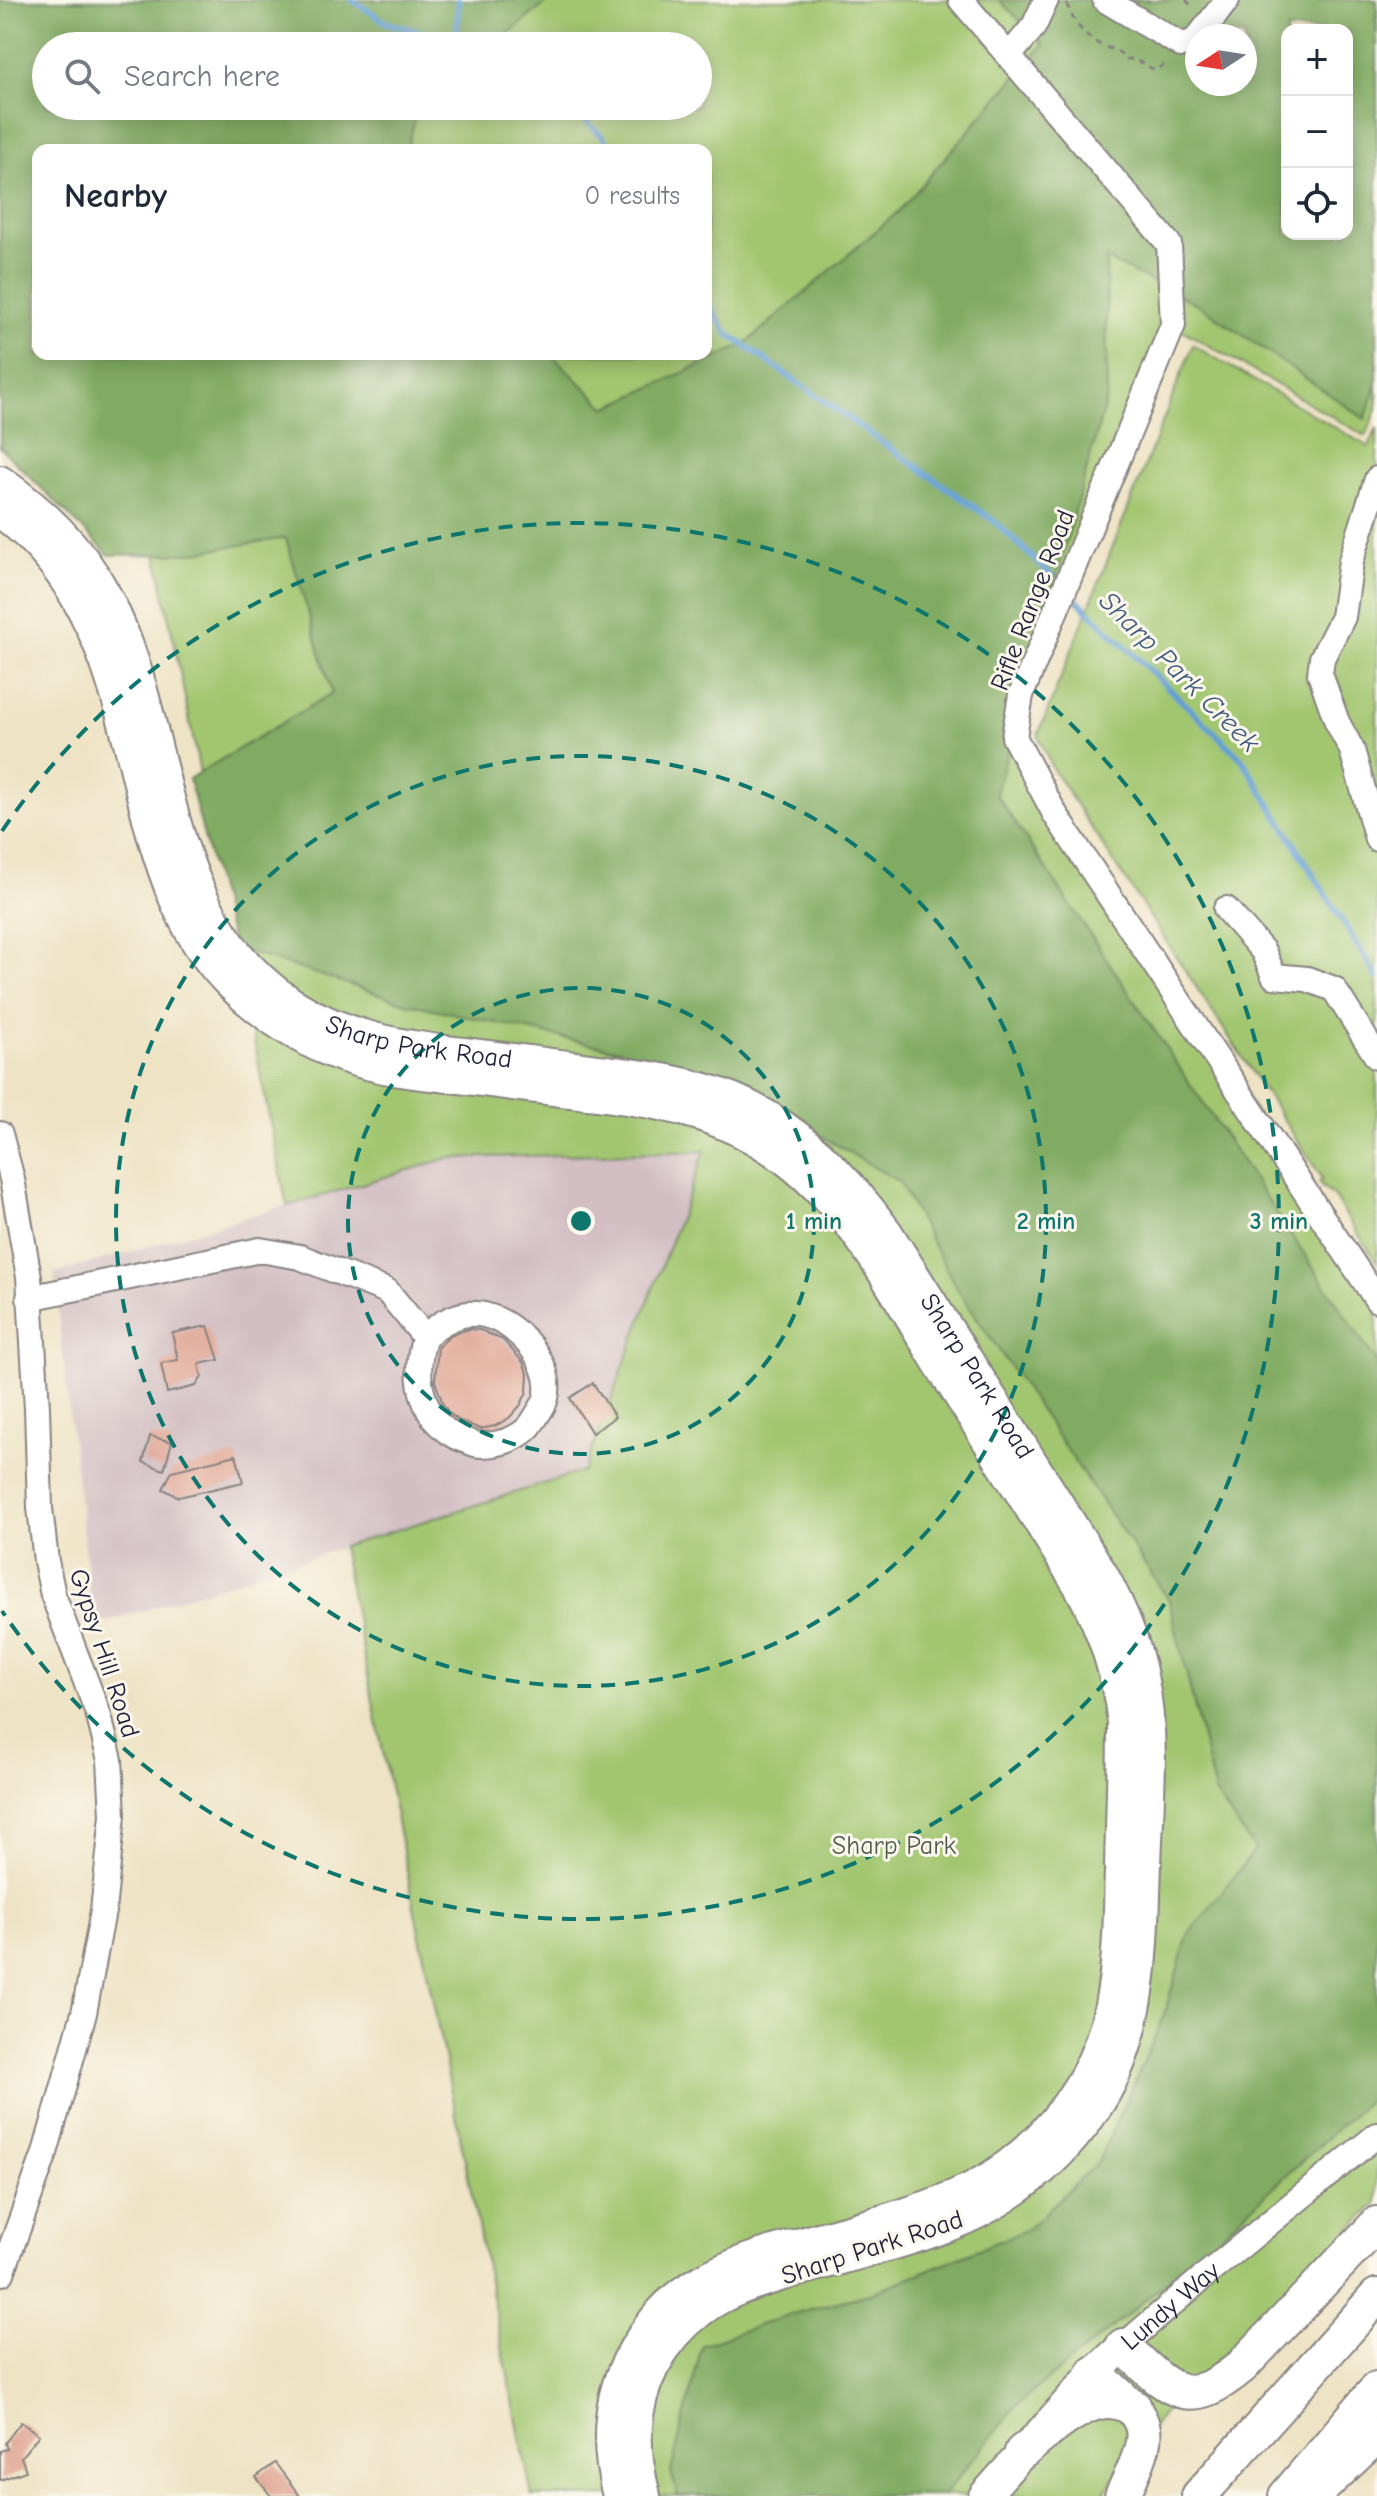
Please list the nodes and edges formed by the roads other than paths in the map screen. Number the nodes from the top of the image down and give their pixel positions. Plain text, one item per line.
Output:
1 (961, 0) edge
2 (1046, 0) edge
3 (1105, 0) edge
4 (1227, 0) edge
5 (1208, 24) edge
6 (1185, 44) edge
7 (1009, 56) junction
8 (1377, 479) edge
9 (0, 481) edge
10 (0, 512) edge
11 (1377, 839) edge
12 (1226, 909) dead end
13 (1377, 1057) edge
14 (0, 1134) edge
15 (29, 1298) junction
16 (1377, 1300) edge
17 (425, 1337) junction
18 (1377, 2135) edge
19 (1377, 2224) edge
20 (2, 2273) dead end
21 (1377, 2296) edge
22 (1123, 2346) junction
23 (1094, 2373) junction
24 (1377, 2389) edge
25 (1134, 2407) junction
26 (1377, 2435) edge
27 (1022, 2452) junction
28 (618, 2496) edge
29 (645, 2496) edge
30 (984, 2496) edge
31 (1122, 2496) edge
32 (1199, 2496) edge
33 (1286, 2496) edge
34 (1313, 2496) edge

1 - 7 street, Rifle Range Road
2 - 7 street
3 - 6 street
4 - 5 street
7 - 16 street, Rifle Range Road
8 - 11 street
9 - 29 main road, Sharp Park Road
10 - 28 main road, Sharp Park Road
12 - 13 street
14 - 15 street, Gypsy Hill Road
15 - 17 street
15 - 20 street, Gypsy Hill Road
17 - 17 street
18 - 22 street, Lundy Way
19 - 22 highway
21 - 32 highway
22 - 23 main road, Lundy Way
23 - 25 highway
23 - 27 main road, Lundy Way
24 - 33 highway
25 - 27 highway
25 - 31 highway
26 - 34 highway
27 - 30 main road, Lundy Way

